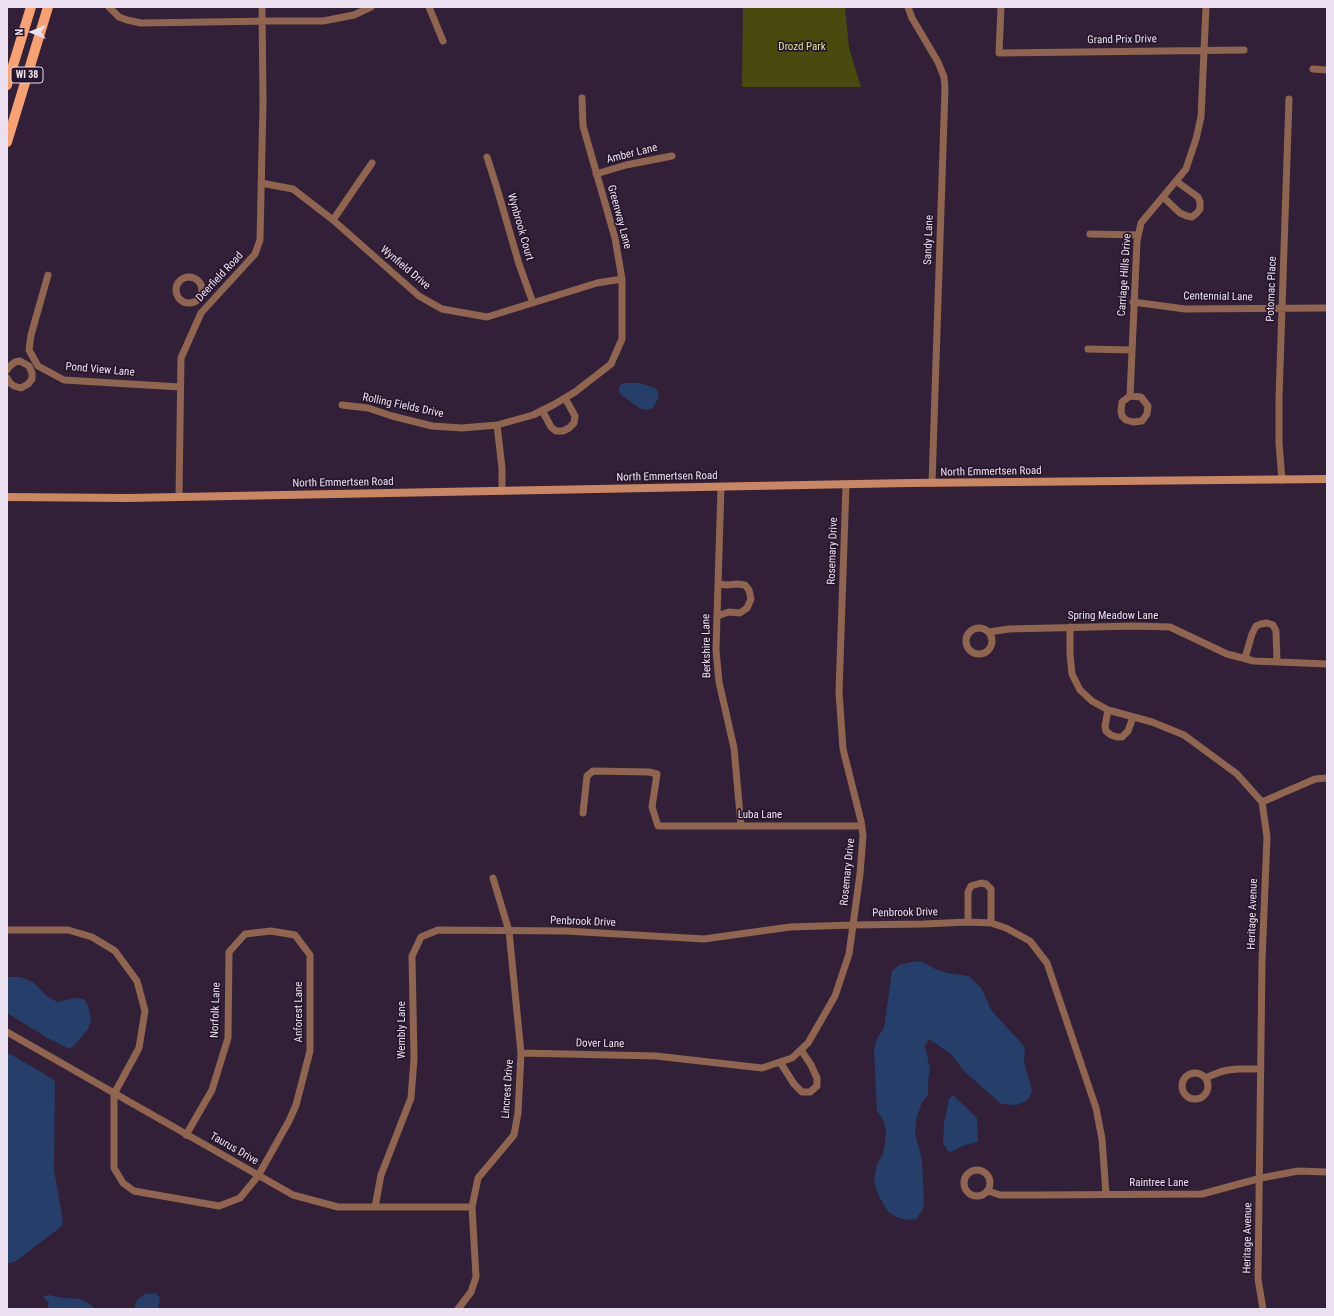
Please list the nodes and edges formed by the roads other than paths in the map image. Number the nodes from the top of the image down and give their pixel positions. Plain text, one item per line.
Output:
1 (31, 7) edge
2 (48, 7) edge
3 (109, 7) edge
4 (262, 7) edge
5 (371, 7) edge
6 (429, 7) edge
7 (908, 7) edge
8 (1001, 7) edge
9 (1206, 7) edge
10 (262, 21) junction
11 (443, 42) dead end
12 (1204, 50) junction
13 (1244, 50) dead end
14 (1313, 69) dead end
15 (1327, 70) edge
16 (7, 85) edge
17 (582, 98) dead end
18 (1289, 99) dead end
19 (7, 142) edge
20 (672, 156) dead end
21 (487, 157) dead end
22 (372, 163) dead end
23 (596, 174) junction
24 (1176, 181) junction
25 (262, 183) junction
26 (1163, 197) junction
27 (333, 220) junction
28 (1090, 234) dead end
29 (1138, 235) junction
30 (48, 275) dead end
31 (622, 279) junction
32 (197, 300) dead end
33 (1133, 302) junction
34 (533, 303) junction
35 (207, 307) junction
36 (1282, 308) junction
37 (1327, 308) edge
38 (621, 342) joint
39 (1088, 349) dead end
40 (1132, 350) junction
41 (37, 363) junction
42 (30, 368) junction
43 (7, 370) edge
44 (7, 378) edge
45 (180, 387) junction
46 (1130, 396) dead end
47 (565, 398) junction
48 (342, 405) dead end
49 (542, 410) junction
50 (497, 425) junction
51 (1327, 479) edge
52 (1282, 480) junction
53 (932, 483) junction
54 (846, 485) junction
55 (721, 487) junction
56 (502, 491) junction
57 (7, 497) edge
58 (179, 497) junction
59 (718, 584) junction
60 (717, 616) junction
61 (1070, 627) junction
62 (989, 632) dead end
63 (1245, 658) junction
64 (1277, 662) junction
65 (1327, 664) edge
66 (1108, 710) junction
67 (1133, 717) junction
68 (1327, 778) edge
69 (1262, 802) junction
70 (583, 813) dead end
71 (741, 826) junction
72 (862, 826) junction
73 (493, 878) dead end
74 (968, 922) junction
75 (991, 923) junction
76 (853, 925) junction
77 (7, 930) edge
78 (271, 931) joint
79 (509, 931) junction
80 (7, 1032) edge
81 (801, 1050) junction
82 (521, 1053) junction
83 (678, 1058) joint
84 (780, 1062) junction
85 (1261, 1069) junction
86 (1205, 1078) dead end
87 (114, 1094) junction
88 (186, 1135) junction
89 (1327, 1172) edge
90 (258, 1176) junction
91 (1260, 1178) junction
92 (988, 1191) dead end
93 (1106, 1194) junction
94 (375, 1207) junction
95 (472, 1207) junction
96 (458, 1309) edge
97 (1263, 1309) edge

1 - 16 main road, WI 38
2 - 19 main road, WI 38
3 - 10 street
4 - 10 street, Deerfield Road
5 - 10 street
6 - 11 street
7 - 53 street, Sandy Lane
8 - 12 street, Grand Prix Drive
9 - 12 street, Carriage Hills Drive
10 - 25 street, Deerfield Road
12 - 13 street, Grand Prix Drive
12 - 24 street, Carriage Hills Drive
14 - 15 street
17 - 23 street, Greenway Lane
18 - 36 street, Potomac Place
20 - 23 street, Amber Lane
21 - 34 street, Wynbrook Court
22 - 27 street
23 - 31 street, Greenway Lane
24 - 26 street, Carriage Hills Drive
24 - 26 street
25 - 27 street, Wynfield Drive
25 - 35 street, Deerfield Road
26 - 29 street, Carriage Hills Drive
27 - 34 street, Wynfield Drive
28 - 29 street
29 - 33 street, Carriage Hills Drive
30 - 41 street, Pond View Lane
31 - 34 street, Wynfield Drive
31 - 38 street, Greenway Lane
32 - 35 street
33 - 36 street, Centennial Lane
33 - 40 street, Carriage Hills Drive
35 - 45 street, Deerfield Road
36 - 37 street, Centennial Lane
36 - 52 street, Potomac Place
38 - 47 street, Rolling Fields Drive
39 - 40 street
40 - 46 street, Carriage Hills Drive
41 - 42 street
41 - 45 street, Pond View Lane
42 - 43 street
42 - 44 street
45 - 58 street, Deerfield Road
47 - 49 street, Rolling Fields Drive
47 - 49 street
48 - 50 street, Rolling Fields Drive
49 - 50 street, Rolling Fields Drive
50 - 56 street
51 - 52 street, North Emmertsen Road
52 - 53 street, North Emmertsen Road
53 - 54 street, North Emmertsen Road
54 - 55 street, North Emmertsen Road
54 - 72 street, Rosemary Drive
55 - 56 street, North Emmertsen Road
55 - 59 street, Berkshire Lane
56 - 58 street, North Emmertsen Road
57 - 58 street, North Emmertsen Road
59 - 60 street, Berkshire Lane
59 - 60 street
60 - 71 street, Berkshire Lane
61 - 62 street, Spring Meadow Lane
61 - 63 street, Spring Meadow Lane
61 - 66 street
63 - 64 street, Spring Meadow Lane
63 - 64 street
64 - 65 street, Spring Meadow Lane
66 - 67 street
66 - 67 street
67 - 69 street
68 - 69 street
69 - 85 street, Heritage Avenue
70 - 71 street, Luba Lane
71 - 72 street, Luba Lane
72 - 76 street, Rosemary Drive
73 - 79 street, Lincrest Drive
74 - 75 street, Penbrook Drive
74 - 75 street
74 - 76 street, Penbrook Drive
75 - 93 street, Penbrook Drive
76 - 79 street, Penbrook Drive
76 - 81 street, Rosemary Drive
77 - 87 street
78 - 88 street, Norfolk Lane
78 - 90 street, Anforest Lane
79 - 82 street, Lincrest Drive
79 - 94 street, Wembly Lane
80 - 87 street, Taurus Drive
81 - 84 street, Rosemary Drive
81 - 84 street
82 - 83 street, Dover Lane
82 - 95 street, Lincrest Drive
83 - 84 street, Rosemary Drive
85 - 86 street
85 - 91 street, Heritage Avenue
87 - 88 street, Taurus Drive
87 - 90 street, Anforest Lane
88 - 90 street, Taurus Drive
89 - 91 street, Raintree Lane
90 - 94 street, Taurus Drive
91 - 93 street, Raintree Lane
91 - 97 street, Heritage Avenue
92 - 93 street, Raintree Lane
94 - 95 street, Taurus Drive
95 - 96 street, Lincrest Drive

